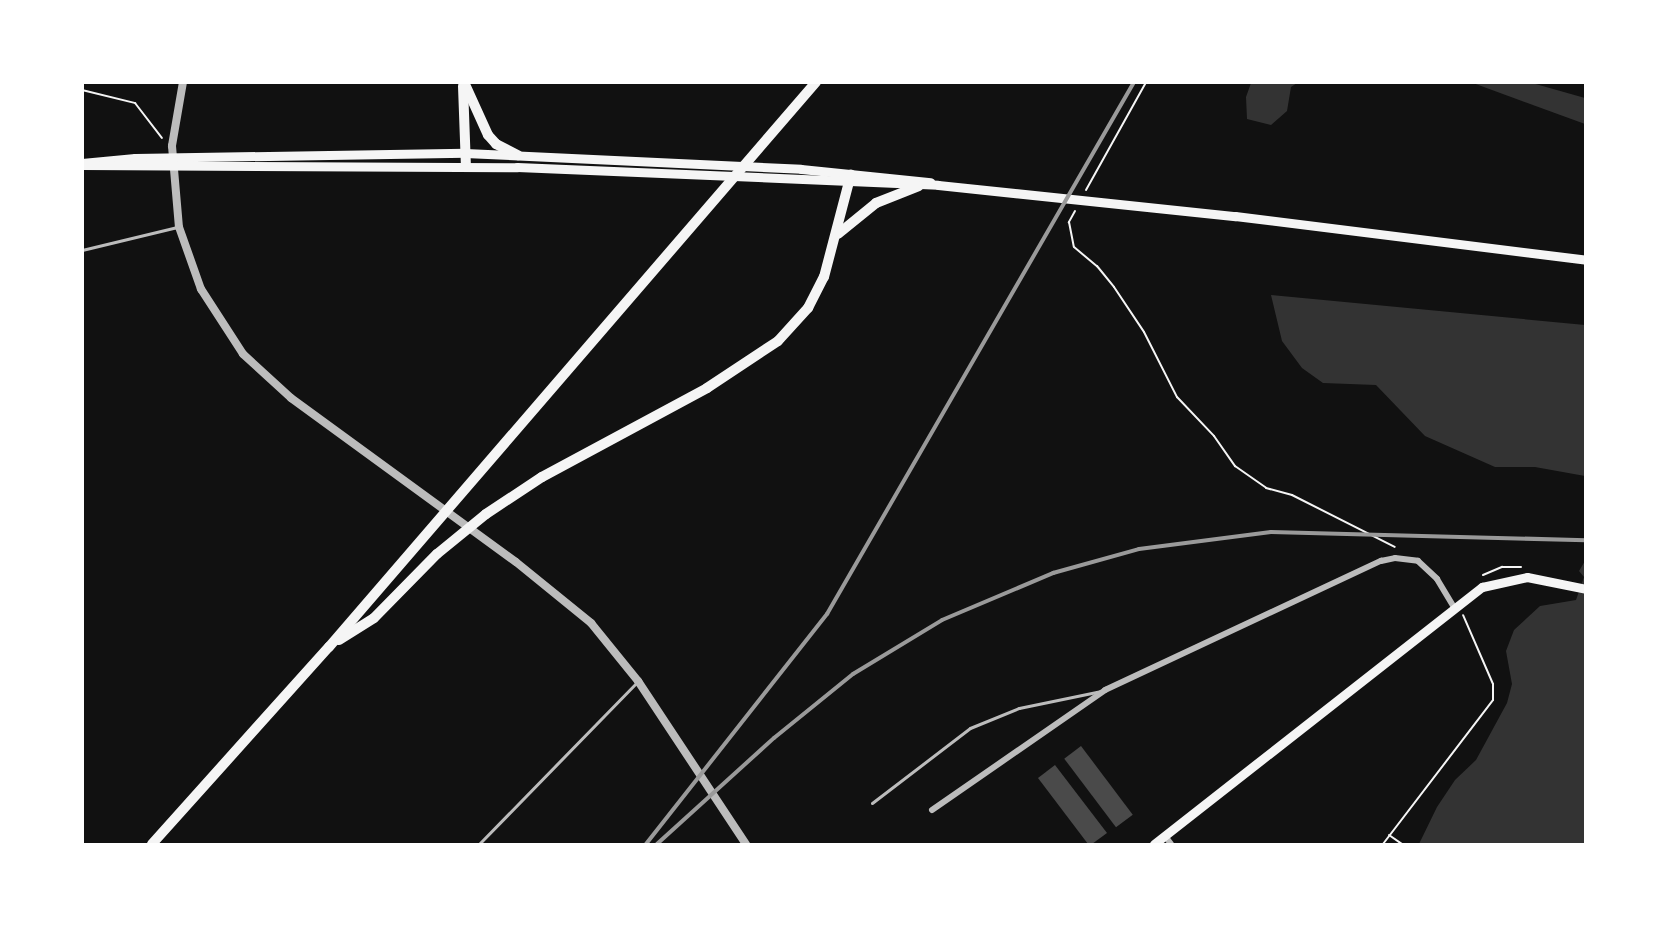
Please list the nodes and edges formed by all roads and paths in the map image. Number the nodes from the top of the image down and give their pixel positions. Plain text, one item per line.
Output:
1 (183, 82) edge
2 (463, 82) edge
3 (816, 82) edge
4 (1146, 82) edge
5 (82, 90) edge
6 (172, 146) junction
7 (465, 153) junction
8 (518, 154) junction
9 (224, 161) junction
10 (82, 164) edge
11 (466, 167) junction
12 (850, 178) junction
13 (938, 185) junction
14 (919, 186) junction
15 (1085, 192) dead end
16 (1080, 202) dead end
17 (179, 227) junction
18 (837, 234) junction
19 (82, 250) edge
20 (1586, 260) edge
21 (1402, 550) dead end
22 (1582, 588) edge
23 (1456, 605) junction
24 (329, 647) junction
25 (638, 681) junction
26 (1105, 690) junction
27 (872, 803) dead end
28 (932, 810) dead end
29 (1165, 836) junction
30 (1389, 836) junction
31 (152, 844) edge
32 (479, 844) edge
33 (746, 844) edge
34 (1154, 844) edge
35 (1171, 844) edge
36 (1383, 844) edge
37 (1402, 844) edge

1 - 6 street
2 - 7 main road
2 - 8 main road
3 - 24 main road
4 - 15 path
5 - 6 path
6 - 17 street
7 - 8 main road
7 - 9 main road
7 - 11 main road
8 - 12 main road
9 - 10 main road
9 - 11 main road
11 - 12 main road
12 - 13 main road
12 - 14 main road
12 - 18 main road
13 - 14 main road
13 - 20 main road
14 - 18 main road
16 - 21 path
17 - 19 lane
17 - 25 street
18 - 24 main road
22 - 23 main road
23 - 26 street
23 - 29 main road
23 - 30 path
24 - 31 main road
25 - 32 lane
25 - 33 street
26 - 27 lane
26 - 28 street
29 - 34 main road
29 - 35 street
30 - 36 path
30 - 37 path

